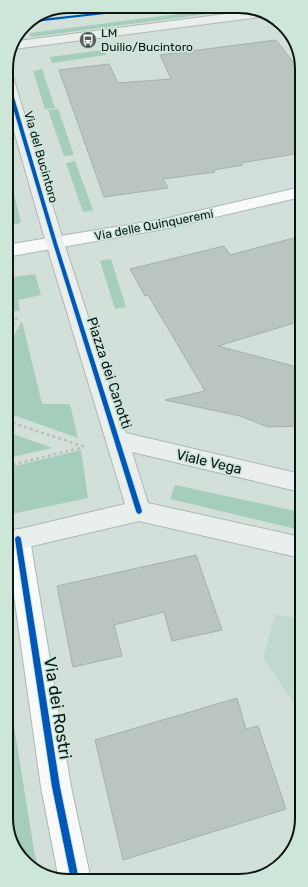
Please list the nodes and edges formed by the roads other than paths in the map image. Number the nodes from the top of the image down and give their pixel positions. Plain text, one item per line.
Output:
1 (155, 13) edge
2 (251, 14) edge
3 (31, 28) edge
4 (19, 45) edge
5 (13, 101) edge
6 (295, 193) edge
7 (55, 243) junction
8 (13, 250) edge
9 (117, 440) junction
10 (295, 482) edge
11 (139, 511) junction
12 (13, 540) edge
13 (13, 546) edge
14 (295, 546) edge
15 (74, 874) edge

1 - 3 street
2 - 4 street
5 - 7 street, Via del Bucintoro
6 - 7 street, Via delle Quinqueremi
7 - 8 street, Via delle Quinqueremi
7 - 9 street, Piazza dei Canotti
9 - 10 street, Viale Vega
9 - 11 street, Piazza dei Canotti
11 - 12 street
11 - 14 street
13 - 15 street, Via dei Rostri

